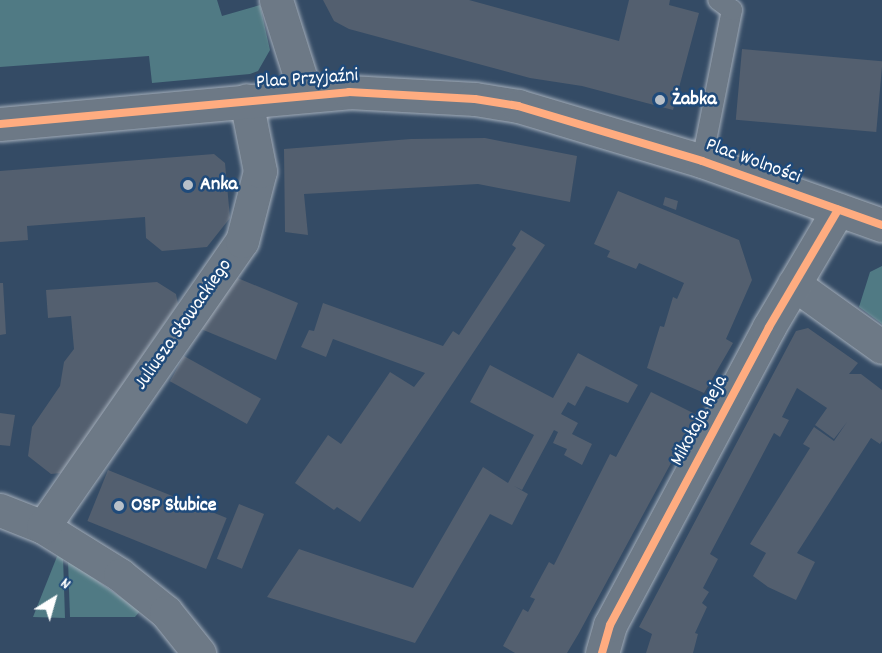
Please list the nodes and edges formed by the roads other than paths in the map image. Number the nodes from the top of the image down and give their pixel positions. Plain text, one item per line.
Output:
1 (276, 0) edge
2 (718, 0) edge
3 (306, 95) junction
4 (246, 100) junction
5 (0, 124) edge
6 (612, 133) joint
7 (702, 161) junction
8 (838, 210) junction
9 (882, 225) edge
10 (794, 284) junction
11 (882, 347) edge
12 (0, 510) edge
13 (43, 527) junction
14 (199, 653) edge
15 (602, 653) edge

1 - 3 street
2 - 7 lane
3 - 4 street, Plac Przyjaźni
3 - 6 street, Plac Przyjaźni
4 - 5 street, Plac Przyjaźni
4 - 13 street, Juliusza Słowackiego
6 - 7 street, Plac Wolności
7 - 8 street, Plac Wolności
8 - 9 street, Plac Wolności
8 - 10 street, Mikołaja Reja
10 - 11 street
10 - 15 street, Mikołaja Reja
12 - 13 street
13 - 14 street

